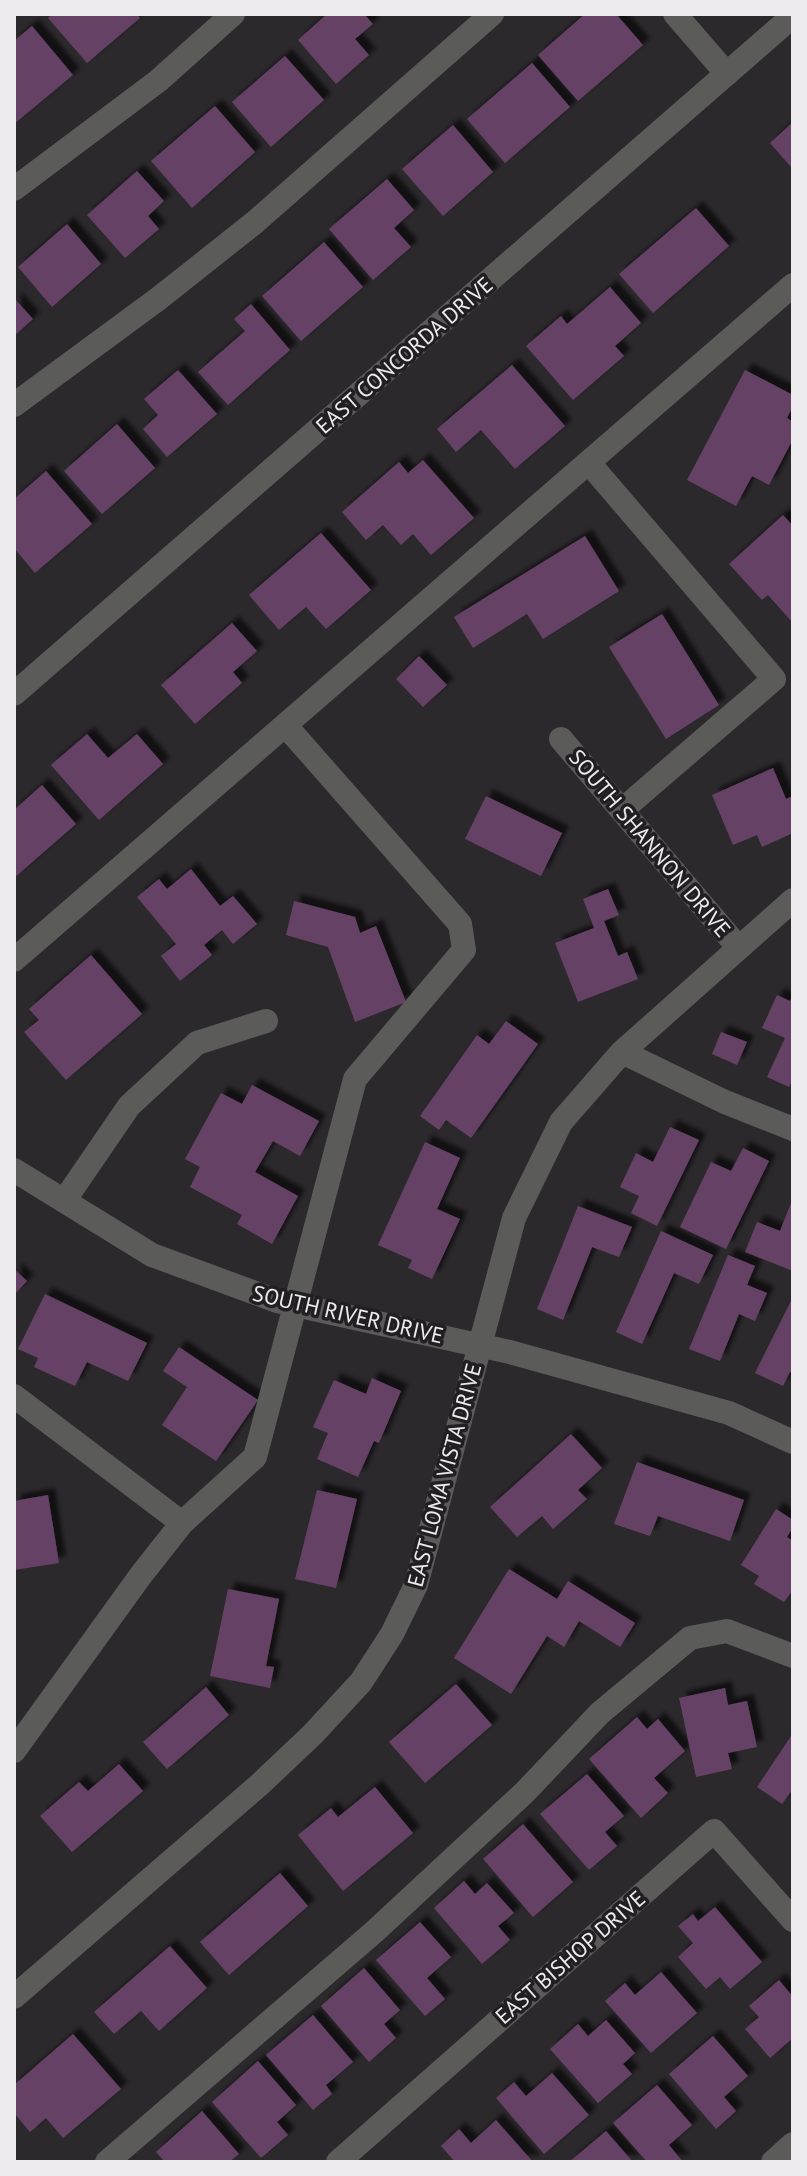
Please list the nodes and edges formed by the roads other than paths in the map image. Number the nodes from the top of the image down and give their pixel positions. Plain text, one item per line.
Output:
1 (233, 14) edge
2 (492, 14) edge
3 (675, 14) edge
4 (793, 16) edge
5 (727, 74) junction
6 (14, 189) edge
7 (793, 285) edge
8 (14, 405) edge
9 (589, 463) junction
10 (14, 694) edge
11 (286, 726) junction
12 (561, 739) dead end
13 (622, 810) junction
14 (793, 900) edge
15 (738, 947) junction
16 (14, 960) edge
17 (266, 1021) dead end
18 (622, 1052) junction
19 (793, 1129) edge
20 (14, 1170) edge
21 (64, 1201) junction
22 (297, 1305) junction
23 (479, 1344) junction
24 (14, 1396) edge
25 (793, 1442) edge
26 (182, 1523) junction
27 (793, 1656) edge
28 (14, 1751) edge
29 (793, 1920) edge
30 (14, 1997) edge
31 (793, 2144) edge
32 (107, 2162) edge
33 (338, 2162) edge
34 (773, 2162) edge

1 - 6 street
2 - 8 street
3 - 5 street
4 - 5 street, EAST CONCORDA DRIVE
5 - 10 street, EAST CONCORDA DRIVE
7 - 9 street
9 - 11 street
9 - 13 street
11 - 16 street
11 - 22 street
12 - 13 street, SOUTH SHANNON DRIVE
13 - 15 street, SOUTH SHANNON DRIVE
14 - 15 street, EAST LOMA VISTA DRIVE
15 - 18 street, EAST LOMA VISTA DRIVE
17 - 21 street
18 - 19 street
18 - 23 street, EAST LOMA VISTA DRIVE
20 - 21 street, SOUTH RIVER DRIVE
21 - 22 street, SOUTH RIVER DRIVE
22 - 23 street, SOUTH RIVER DRIVE
22 - 26 street
23 - 25 street, SOUTH RIVER DRIVE
23 - 30 street, EAST LOMA VISTA DRIVE
24 - 26 street
26 - 28 street
27 - 32 street
29 - 33 street, EAST BISHOP DRIVE
31 - 34 street

